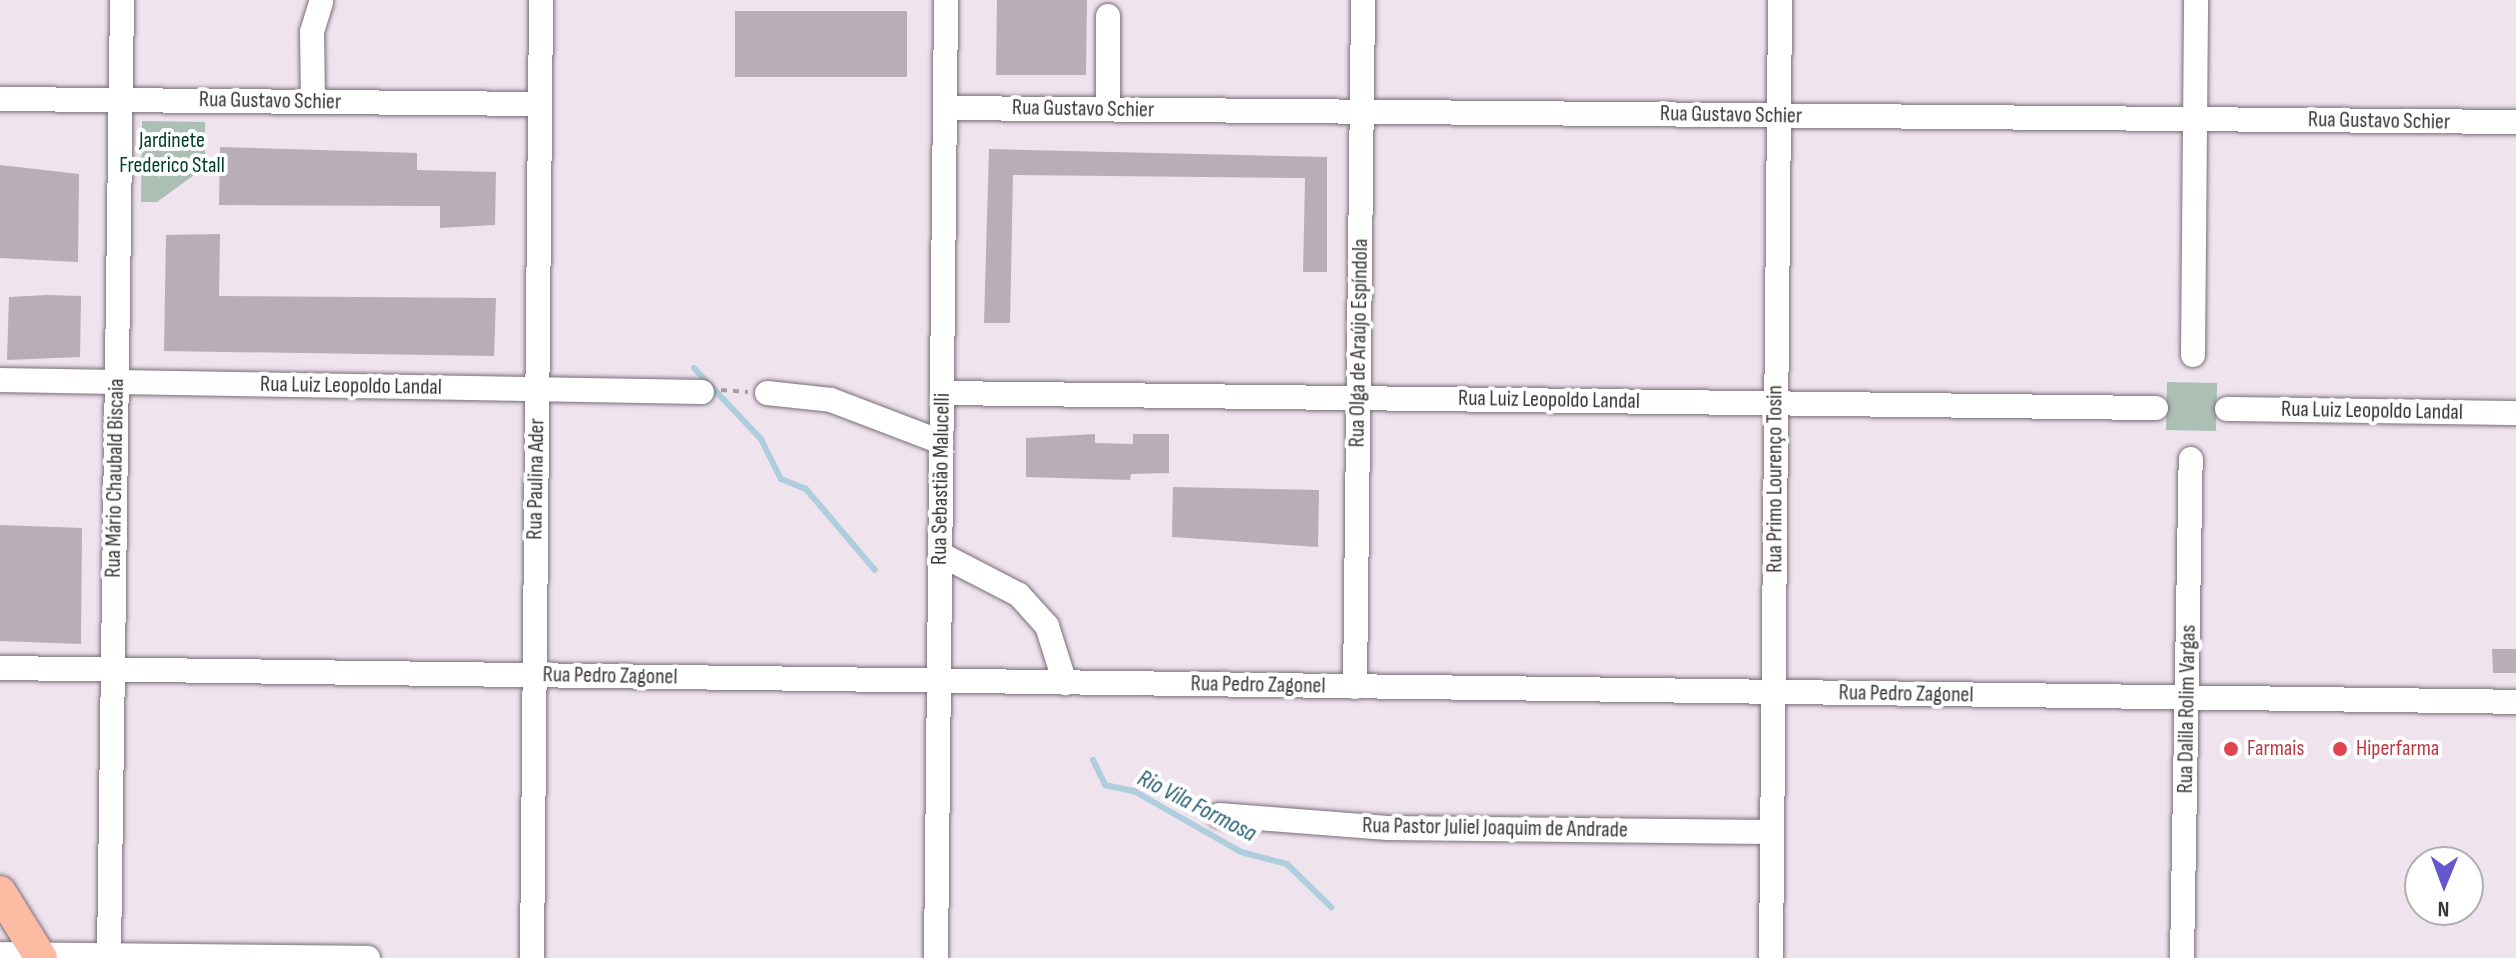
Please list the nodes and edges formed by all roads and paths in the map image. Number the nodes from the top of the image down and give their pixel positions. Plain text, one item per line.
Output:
1 (122, 0) edge
2 (541, 0) edge
3 (946, 0) edge
4 (1363, 0) edge
5 (1780, 0) edge
6 (2196, 0) edge
7 (321, 2) edge
8 (1108, 16) dead end
9 (0, 99) edge
10 (121, 100) junction
11 (313, 102) junction
12 (540, 104) junction
13 (945, 108) junction
14 (1108, 109) junction
15 (1362, 112) junction
16 (1779, 115) junction
17 (2197, 119) junction
18 (2516, 122) edge
19 (2193, 355) dead end
20 (0, 380) edge
21 (117, 382) junction
22 (537, 389) junction
23 (711, 391) joint
24 (767, 393) joint
25 (942, 393) junction
26 (1359, 398) junction
27 (1776, 403) junction
28 (2156, 408) dead end
29 (2227, 409) dead end
30 (2516, 413) edge
31 (941, 442) junction
32 (2191, 459) dead end
33 (940, 554) junction
34 (0, 668) edge
35 (112, 670) junction
36 (534, 675) junction
37 (939, 681) junction
38 (1065, 683) junction
39 (1355, 687) junction
40 (1774, 692) junction
41 (2187, 698) junction
42 (2516, 702) edge
43 (1219, 815) dead end
44 (1772, 832) junction
45 (0, 892) edge
46 (0, 954) edge
47 (109, 955) junction
48 (40, 956) edge
49 (163, 957) edge
50 (368, 958) edge
51 (532, 958) edge
52 (936, 958) edge
53 (1771, 958) edge
54 (2182, 958) edge

1 - 10 street, Rua Mário Chaubald Biscaia
2 - 12 street, Rua Paulina Ader
3 - 13 street, Rua Sebastião Malucelli
4 - 15 street, Rua Olga de Araújo Espíndola
5 - 16 street, Rua Primo Lourenço Tosin
6 - 17 street
7 - 11 street
8 - 14 street
9 - 10 street, Rua Gustavo Schier
10 - 11 street, Rua Gustavo Schier
10 - 21 street, Rua Mário Chaubald Biscaia
11 - 12 street, Rua Gustavo Schier
12 - 22 street, Rua Paulina Ader
13 - 14 street, Rua Gustavo Schier
13 - 25 street, Rua Sebastião Malucelli
14 - 15 street, Rua Gustavo Schier
15 - 16 street, Rua Gustavo Schier
15 - 26 street, Rua Olga de Araújo Espíndola
16 - 17 street, Rua Gustavo Schier
16 - 27 street, Rua Primo Lourenço Tosin
17 - 18 street, Rua Gustavo Schier
17 - 19 street
20 - 21 street, Rua Luiz Leopoldo Landal
21 - 22 street, Rua Luiz Leopoldo Landal
21 - 35 street, Rua Mário Chaubald Biscaia
22 - 23 street, Rua Luiz Leopoldo Landal
22 - 36 street, Rua Paulina Ader
23 - 24 path
24 - 31 street
25 - 26 street, Rua Luiz Leopoldo Landal
25 - 31 street, Rua Sebastião Malucelli
26 - 27 street, Rua Luiz Leopoldo Landal
26 - 39 street, Rua Olga de Araújo Espíndola
27 - 28 street, Rua Luiz Leopoldo Landal
27 - 40 street, Rua Primo Lourenço Tosin
29 - 30 street, Rua Luiz Leopoldo Landal
31 - 33 street, Rua Sebastião Malucelli
32 - 41 street, Rua Dalila Rolim Vargas
33 - 37 street, Rua Sebastião Malucelli
33 - 38 street
34 - 35 street, Rua Pedro Zagonel
35 - 36 street, Rua Pedro Zagonel
35 - 47 street, Rua Mário Chaubald Biscaia
36 - 37 street, Rua Pedro Zagonel
36 - 51 street, Rua Paulina Ader
37 - 38 street, Rua Pedro Zagonel
37 - 52 street, Rua Sebastião Malucelli
38 - 39 street, Rua Pedro Zagonel
39 - 40 street, Rua Pedro Zagonel
40 - 41 street, Rua Pedro Zagonel
40 - 44 street, Rua Primo Lourenço Tosin
41 - 42 street, Rua Pedro Zagonel
41 - 54 street, Rua Dalila Rolim Vargas
43 - 44 street, Rua Pastor Juliel Joaquim de Andrade
44 - 53 street, Rua Primo Lourenço Tosin
45 - 48 main road
46 - 48 street
47 - 48 street
47 - 49 street
49 - 50 street

